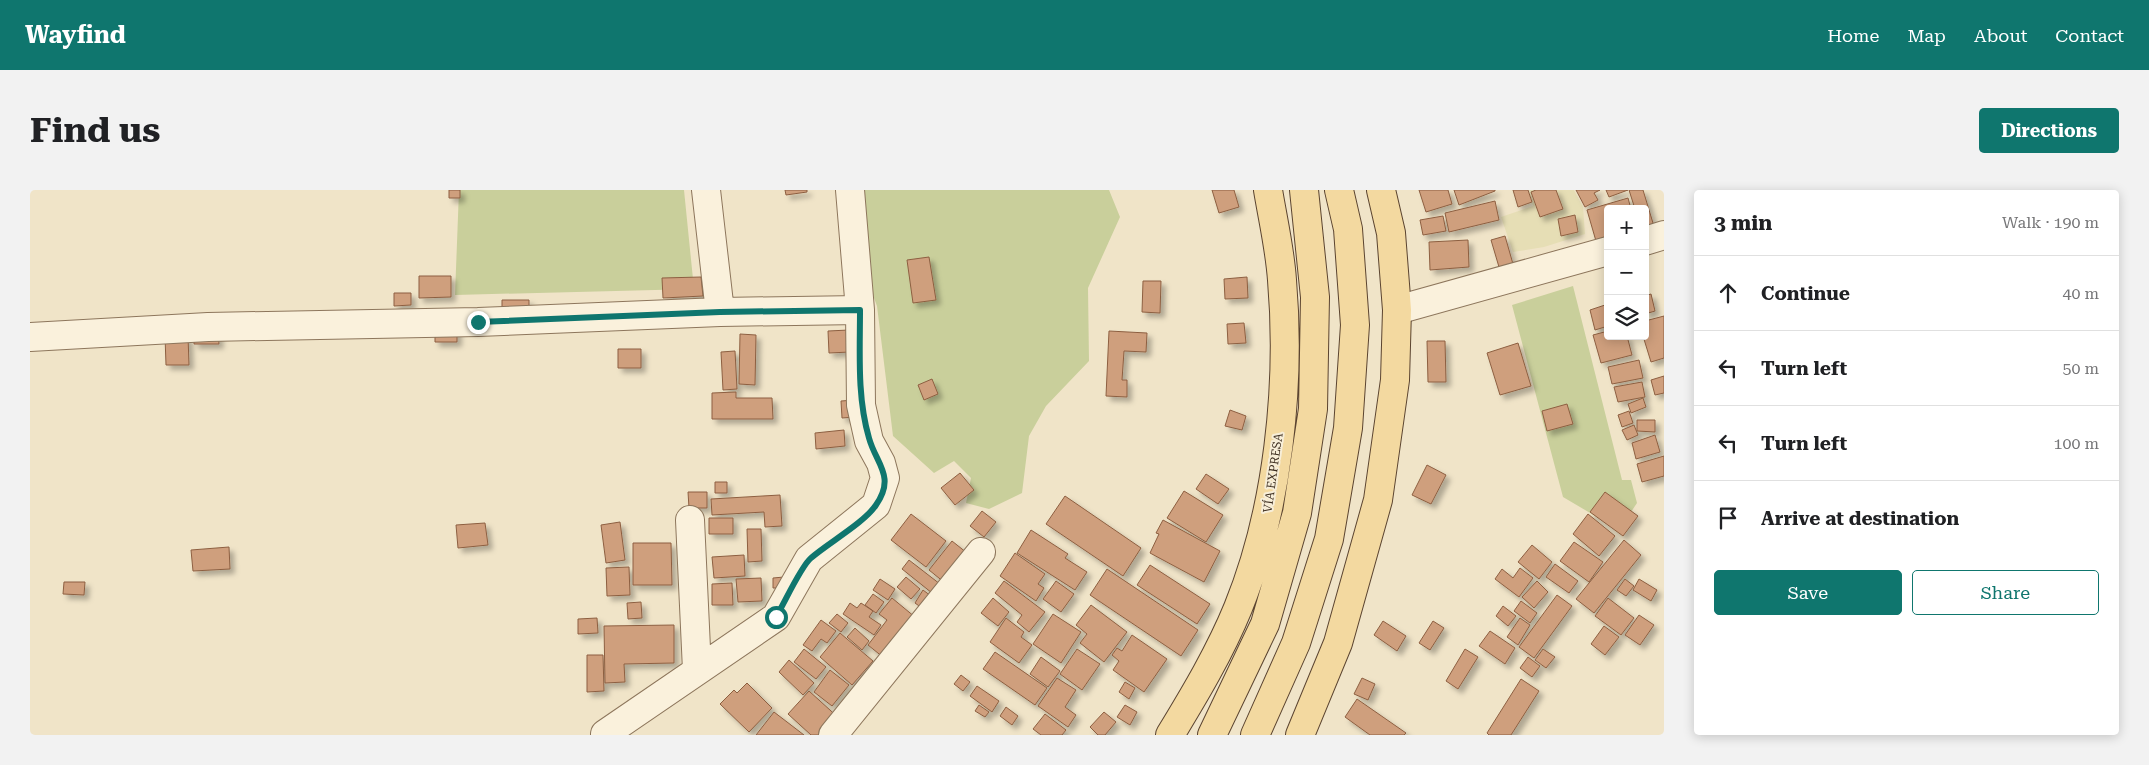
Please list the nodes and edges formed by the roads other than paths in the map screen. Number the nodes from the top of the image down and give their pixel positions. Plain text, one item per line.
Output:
1 (706, 190) edge
2 (850, 190) edge
3 (1268, 190) edge
4 (1304, 190) edge
5 (1339, 190) edge
6 (1381, 190) edge
7 (1664, 235) edge
8 (1649, 240) edge
9 (1604, 252) edge
10 (860, 310) junction
11 (1397, 310) junction
12 (720, 312) junction
13 (30, 337) edge
14 (690, 520) dead end
15 (981, 552) dead end
16 (697, 670) junction
17 (606, 734) dead end
18 (833, 735) edge
19 (1170, 735) edge
20 (1212, 735) edge
21 (1255, 735) edge
22 (1300, 735) edge

1 - 12 street
2 - 10 street
3 - 19 main road, VÍA EXPRESA
4 - 20 main road
5 - 21 main road
6 - 11 main road
7 - 8 street
9 - 11 street
10 - 12 street
10 - 16 street
11 - 22 main road
12 - 13 street
14 - 16 street
15 - 18 street
16 - 17 street

